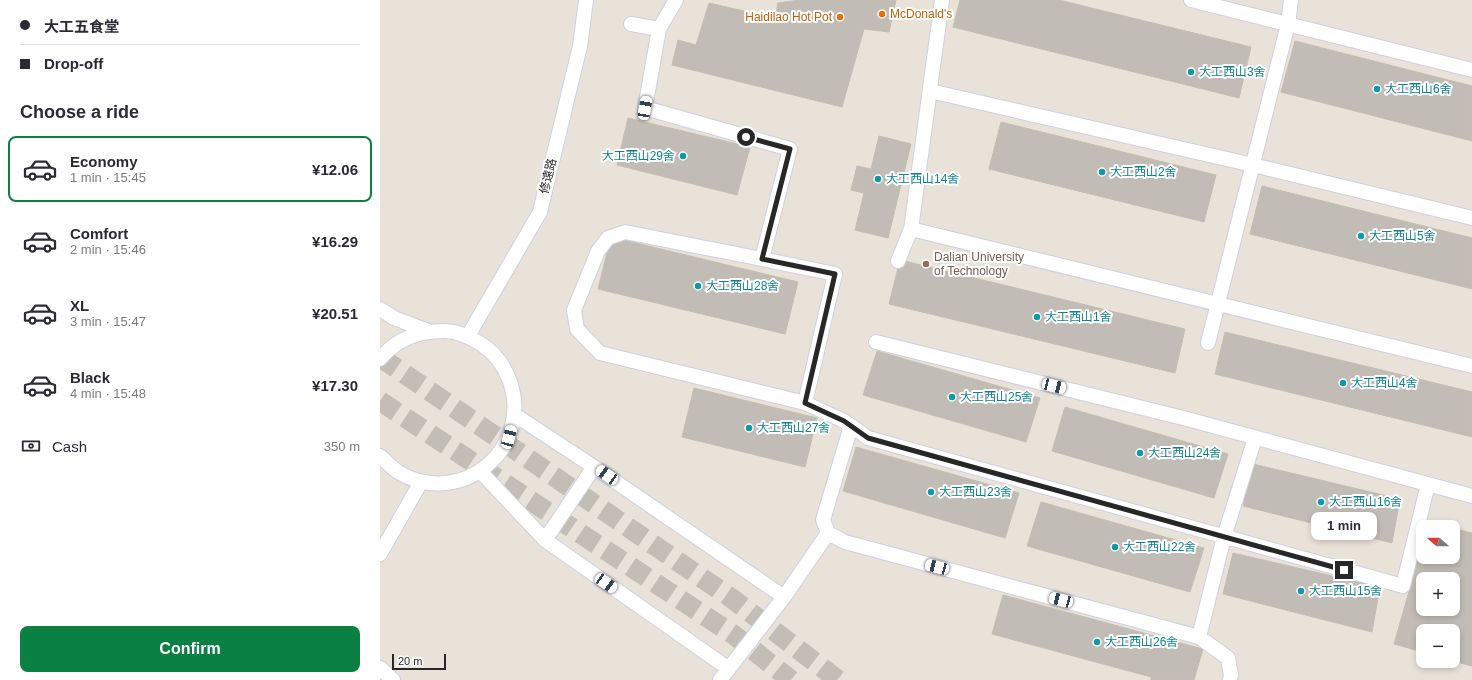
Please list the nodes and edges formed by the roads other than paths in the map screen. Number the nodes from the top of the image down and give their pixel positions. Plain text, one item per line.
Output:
1 (586, 0) edge
2 (676, 0) edge
3 (942, 0) edge
4 (1191, 0) edge
5 (1290, 0) edge
6 (631, 24) dead end
7 (1288, 24) junction
8 (659, 29) junction
9 (1472, 70) edge
10 (930, 91) junction
11 (1253, 165) junction
12 (1472, 218) edge
13 (911, 230) junction
14 (762, 259) junction
15 (898, 261) dead end
16 (1218, 303) junction
17 (380, 309) edge
18 (428, 331) junction
19 (468, 336) junction
20 (876, 342) dead end
21 (1208, 343) dead end
22 (380, 360) edge
23 (1472, 366) edge
24 (805, 403) junction
25 (515, 415) junction
26 (851, 426) junction
27 (1255, 438) junction
28 (380, 456) edge
29 (594, 467) junction
30 (480, 471) junction
31 (421, 482) junction
32 (1428, 484) junction
33 (1472, 496) edge
34 (828, 533) junction
35 (1224, 537) junction
36 (545, 540) junction
37 (380, 554) edge
38 (784, 597) junction
39 (1199, 638) junction
40 (380, 668) edge
41 (725, 674) edge
42 (393, 680) edge
43 (1230, 680) edge

1 - 19 street, 修遠路
2 - 8 street
3 - 10 street
4 - 7 street
5 - 7 street
6 - 8 street
7 - 9 street
7 - 11 street
8 - 14 street
10 - 11 street
10 - 13 street
11 - 12 street
11 - 16 street
13 - 15 street
13 - 16 street
14 - 24 street
14 - 24 street
16 - 21 street
16 - 23 street
17 - 18 street
18 - 19 street
18 - 22 street
19 - 25 street
20 - 27 street
24 - 26 street
25 - 29 street
25 - 30 street
26 - 34 street
26 - 35 street
27 - 32 street
27 - 35 street
28 - 31 street
29 - 36 street
29 - 38 street
30 - 31 street
30 - 36 street
31 - 37 street
32 - 33 street
32 - 35 street
34 - 38 street
34 - 39 street
35 - 39 street
36 - 41 street
38 - 41 street
39 - 43 street
40 - 42 street

